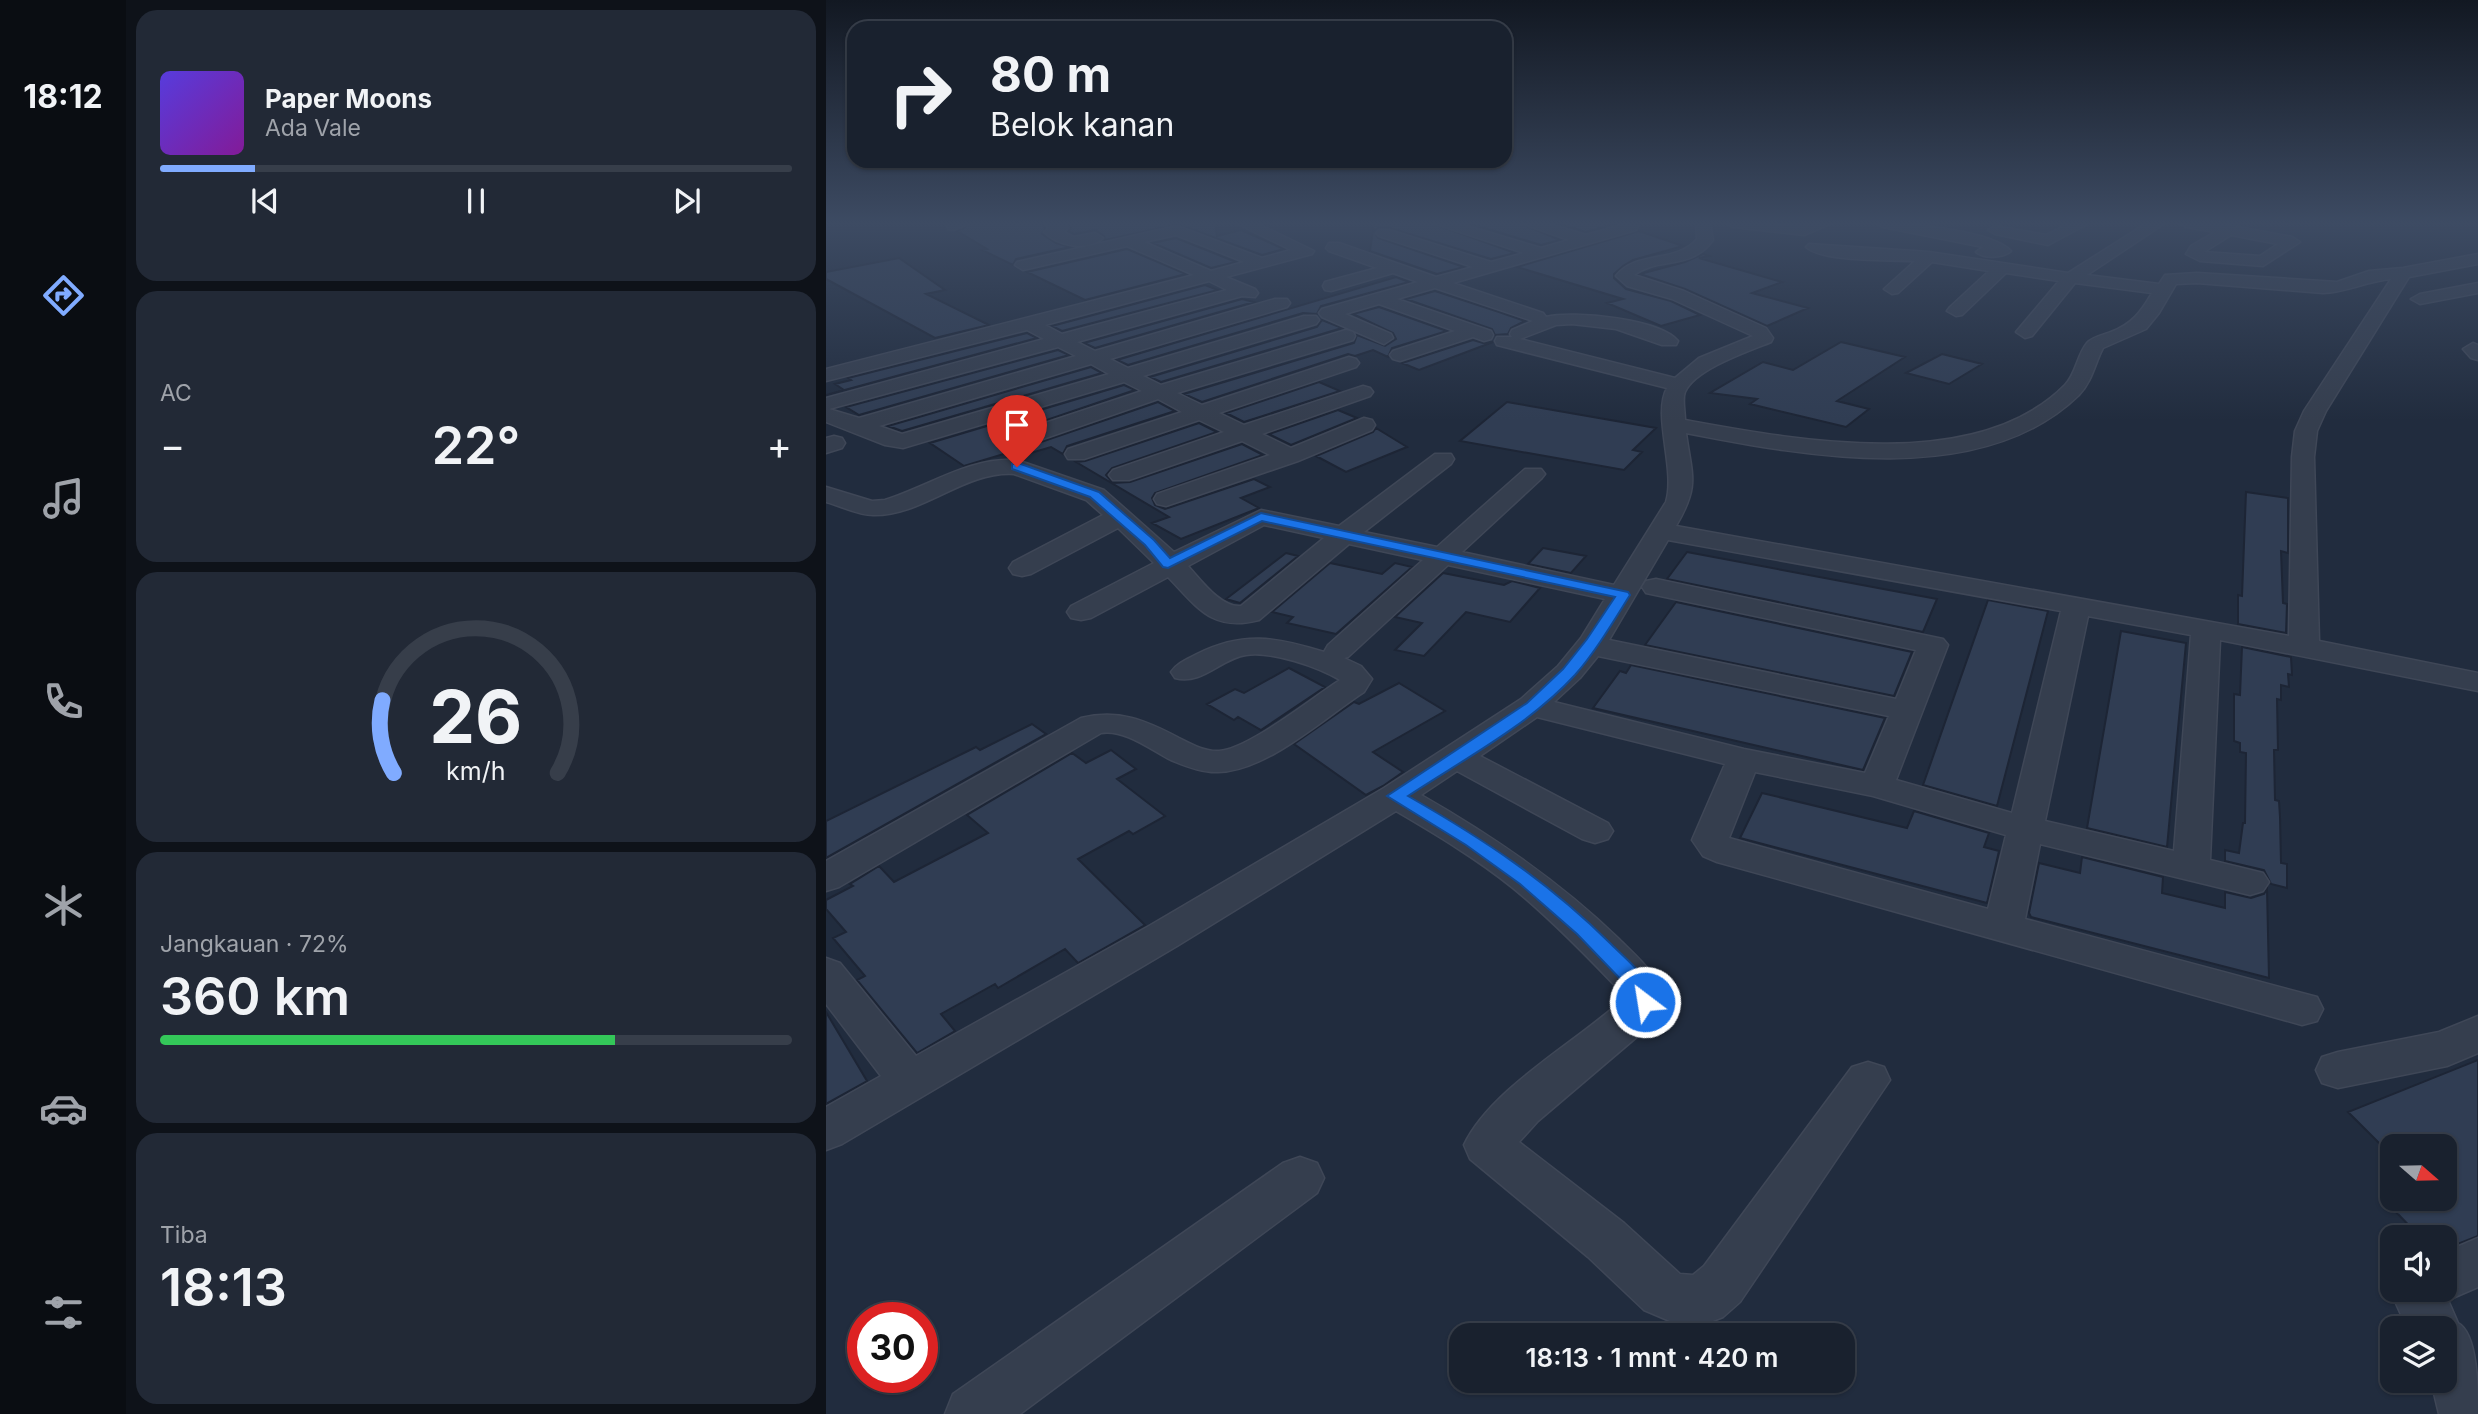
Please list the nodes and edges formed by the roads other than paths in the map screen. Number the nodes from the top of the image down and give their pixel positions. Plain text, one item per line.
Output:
1 (1161, 289) edge
2 (1238, 289) edge
3 (1415, 289) edge
4 (1458, 289) edge
5 (1654, 289) edge
6 (1980, 289) edge
7 (2062, 289) edge
8 (2161, 289) edge
9 (2393, 289) edge
10 (2473, 289) edge
11 (1242, 291) junction
12 (1381, 299) junction
13 (2420, 299) dead end
14 (1281, 303) junction
15 (1956, 311) dead end
16 (1537, 317) dead end
17 (1310, 320) junction
18 (1029, 324) junction
19 (2025, 332) dead end
20 (1384, 338) dead end
21 (1061, 340) junction
22 (1669, 341) dead end
23 (2478, 347) edge
24 (2478, 354) edge
25 (1400, 355) dead end
26 (1096, 357) junction
27 (1349, 363) dead end
28 (1129, 374) junction
29 (826, 375) edge
30 (1679, 385) junction
31 (1159, 392) junction
32 (1363, 392) dead end
33 (826, 404) edge
34 (1199, 412) junction
35 (826, 415) edge
36 (1674, 424) junction
37 (859, 425) junction
38 (1364, 425) dead end
39 (1246, 433) junction
40 (1031, 435) dead end
41 (1076, 454) dead end
42 (1290, 456) junction
43 (1443, 459) dead end
44 (1532, 474) dead end
45 (1121, 475) dead end
46 (826, 494) edge
47 (1166, 499) dead end
48 (1121, 516) junction
49 (1668, 532) dead end
50 (1345, 534) junction
51 (1443, 556) junction
52 (1168, 564) junction
53 (1022, 568) dead end
54 (1656, 587) dead end
55 (1623, 595) junction
56 (2076, 607) junction
57 (1081, 612) dead end
58 (2206, 632) junction
59 (1603, 648) dead end
60 (2304, 648) junction
61 (1338, 651) dead end
62 (1186, 671) dead end
63 (2478, 682) edge
64 (1532, 706) junction
65 (1908, 711) junction
66 (1457, 757) junction
67 (1744, 759) junction
68 (1877, 786) junction
69 (1396, 796) junction
70 (2026, 829) junction
71 (1595, 831) dead end
72 (2191, 868) junction
73 (826, 878) edge
74 (2250, 882) dead end
75 (2003, 928) junction
76 (826, 974) edge
77 (2302, 1009) dead end
78 (2478, 1033) edge
79 (2338, 1070) dead end
80 (909, 1080) junction
81 (1868, 1080) dead end
82 (826, 1130) edge
83 (1300, 1178) dead end
84 (2478, 1262) edge
85 (2457, 1272) edge
86 (2457, 1373) edge
87 (973, 1414) edge
88 (2467, 1414) edge

1 - 18 street
2 - 11 street
3 - 12 street
4 - 16 street
5 - 30 street
6 - 15 street
7 - 19 street
8 - 36 street
9 - 60 street
10 - 13 street
11 - 14 street
11 - 21 street
12 - 20 street
12 - 25 street
14 - 17 street
14 - 26 street
17 - 28 street
17 - 31 street
18 - 21 street
18 - 29 street
21 - 26 street
21 - 33 street
22 - 30 street
23 - 24 street
26 - 28 street
26 - 37 street
27 - 34 street
28 - 31 street
28 - 37 street
30 - 36 street
31 - 34 street
31 - 40 street
32 - 39 street
34 - 39 street
34 - 41 street
35 - 37 street
36 - 55 street
38 - 42 street
39 - 42 street
39 - 45 street
42 - 47 street
43 - 50 street
44 - 51 street
46 - 48 street
48 - 52 street
48 - 53 street
49 - 56 street
50 - 51 street
50 - 52 street
50 - 52 street
51 - 55 street
51 - 61 street
52 - 57 street
54 - 65 street
55 - 64 street
56 - 58 street
56 - 70 street
58 - 60 street
58 - 72 street
59 - 65 street
60 - 63 street
62 - 73 street
64 - 66 street
64 - 67 street
65 - 68 street
66 - 69 street
66 - 71 street
67 - 68 street
67 - 75 street
68 - 70 street
69 - 80 street
69 - 81 street
70 - 72 street
70 - 75 street
72 - 74 street
75 - 77 street
76 - 80 street
78 - 79 street
80 - 82 street
83 - 87 street
84 - 85 street
86 - 88 street

